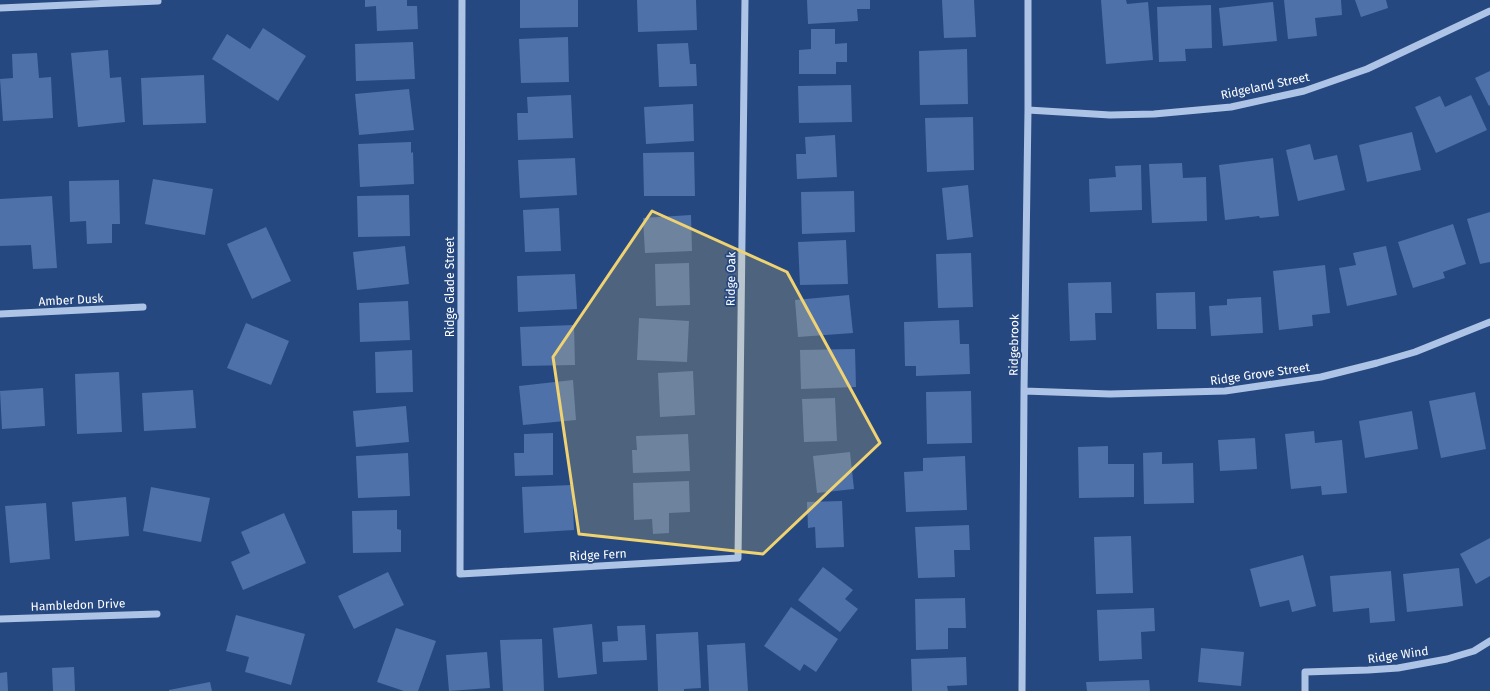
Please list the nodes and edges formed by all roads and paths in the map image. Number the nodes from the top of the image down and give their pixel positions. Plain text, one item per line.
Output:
1 (462, 0) edge
2 (745, 0) edge
3 (1028, 0) edge
4 (158, 1) edge
5 (0, 8) edge
6 (1490, 11) edge
7 (1028, 110) junction
8 (143, 307) dead end
9 (0, 314) edge
10 (1490, 322) edge
11 (1024, 391) junction
12 (738, 558) joint
13 (460, 574) joint
14 (157, 614) dead end
15 (0, 619) edge
16 (1490, 641) edge
17 (1022, 691) edge
18 (1305, 691) edge

1 - 13 street, Ridge Glade Street
2 - 12 street, Ridge Oak
3 - 7 street, Ridgebrook
4 - 5 street
6 - 7 street, Ridgeland Street
7 - 11 street, Ridgebrook
8 - 9 street, Amber Dusk
10 - 11 street, Ridge Grove Street
11 - 17 street, Ridgebrook
12 - 13 street, Ridge Fern
14 - 15 street, Hambledon Drive
16 - 18 street, Ridge Wind

